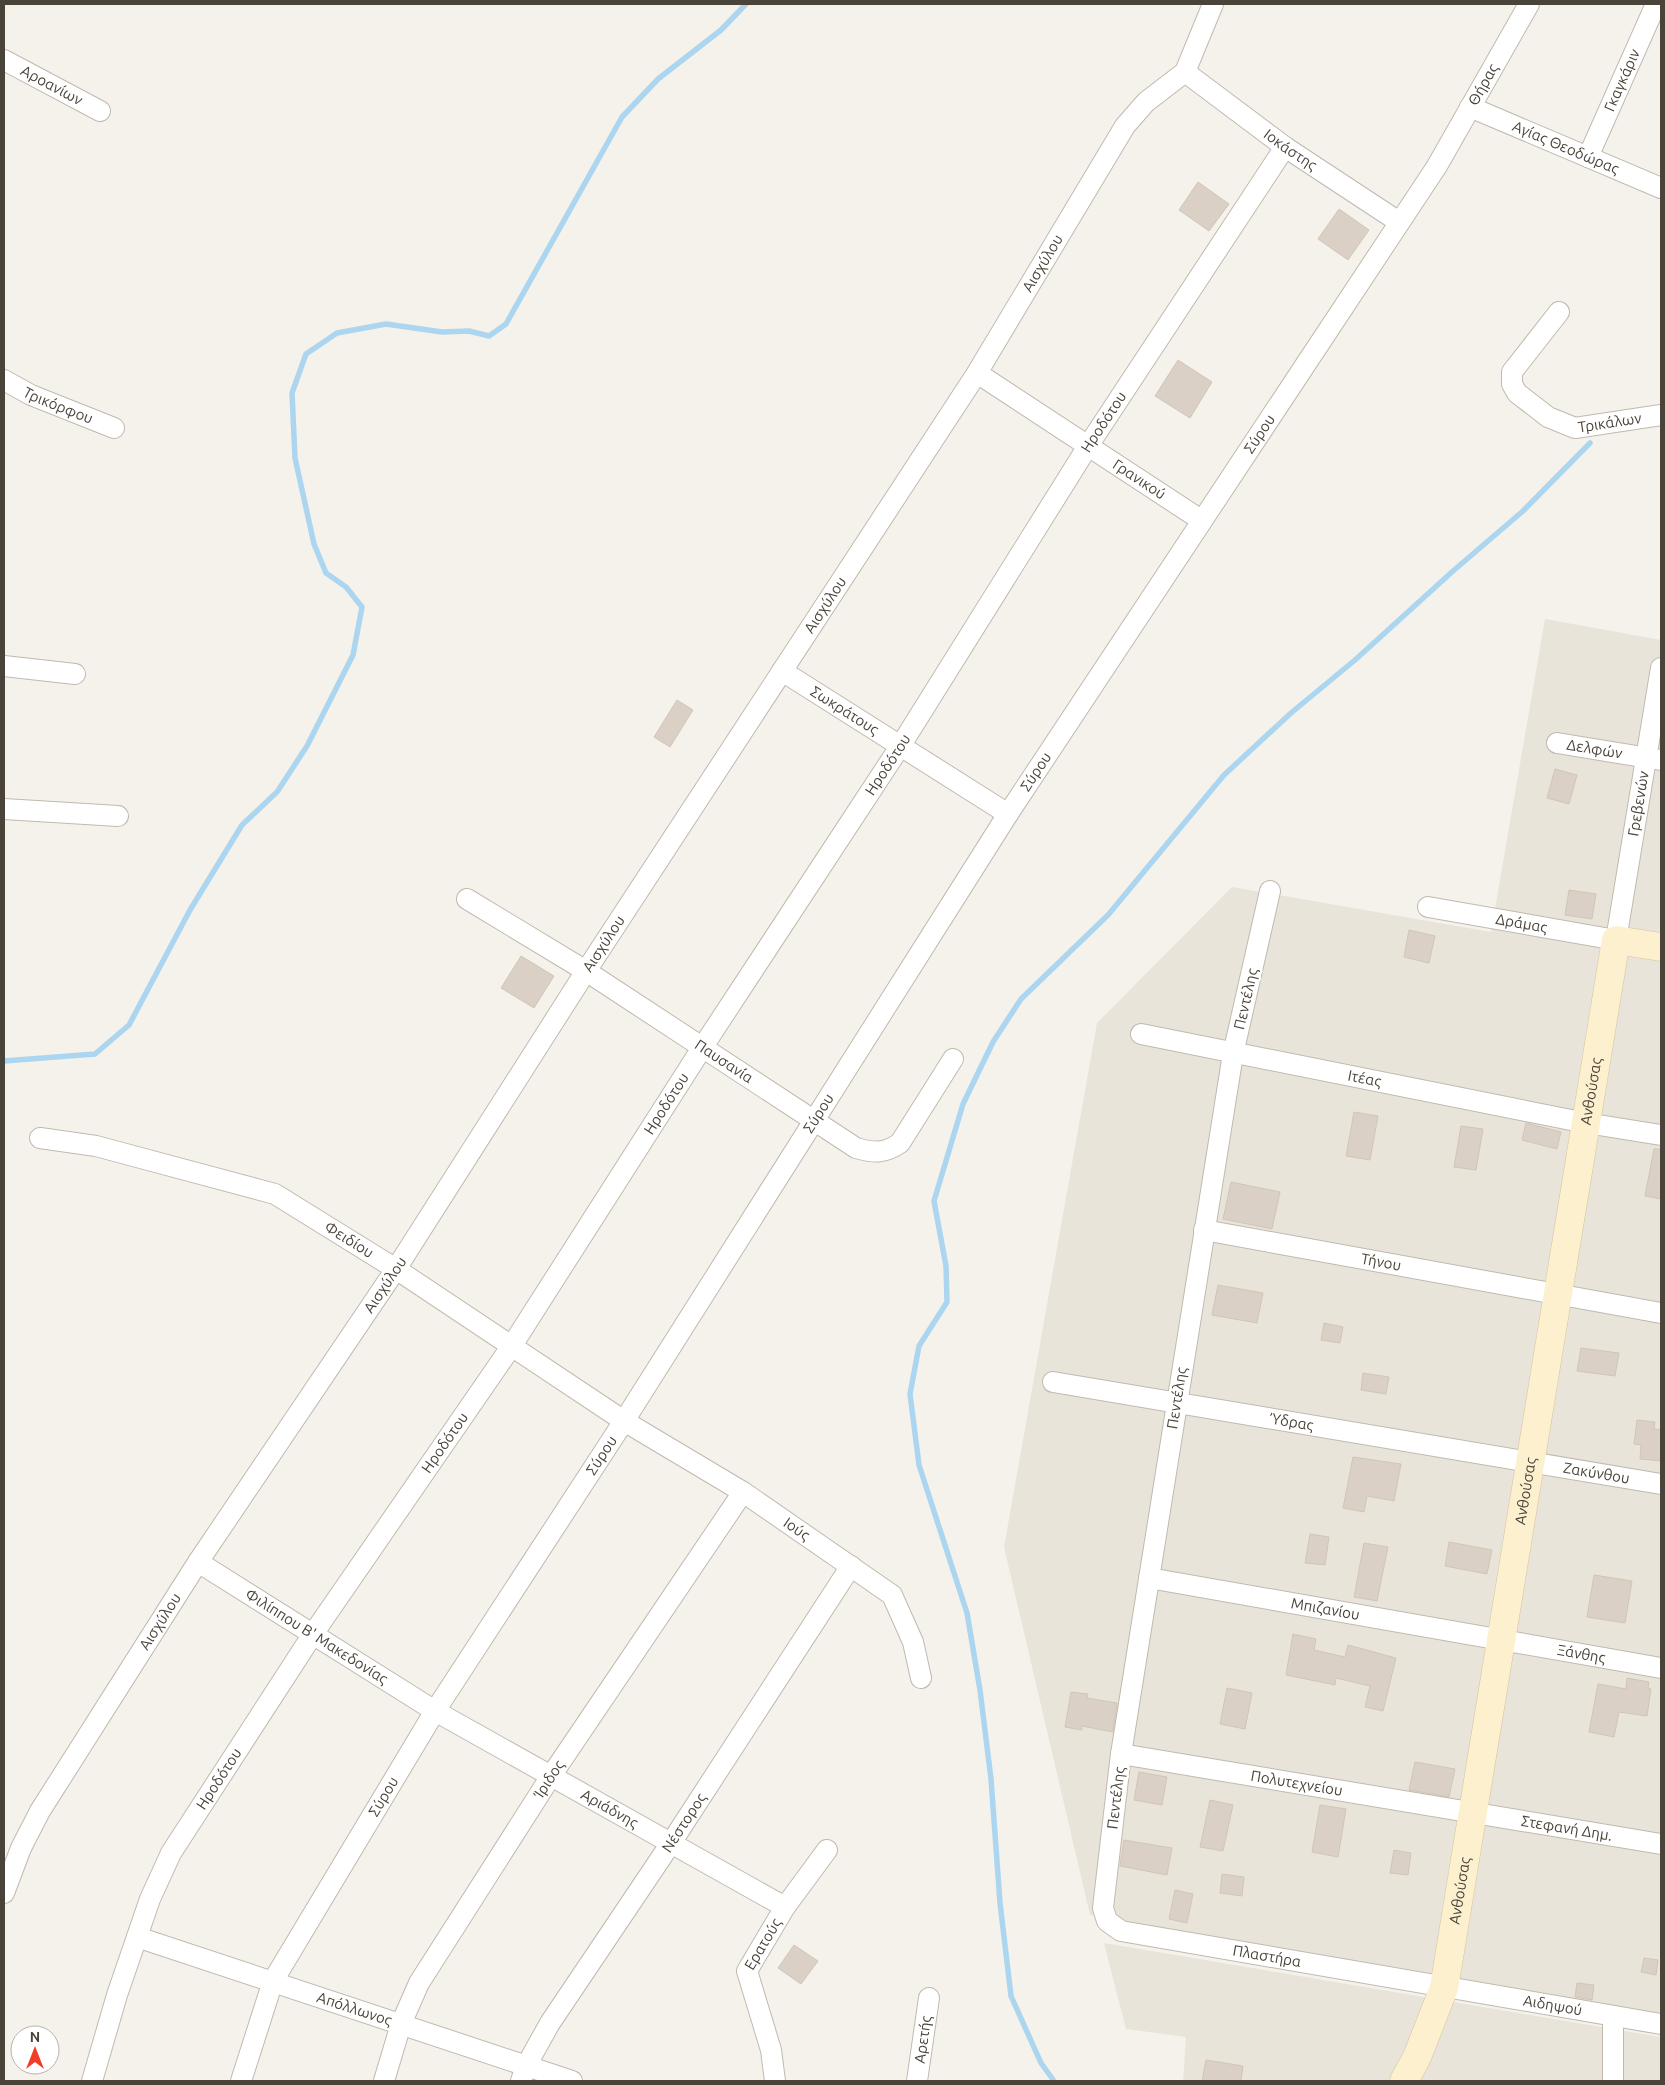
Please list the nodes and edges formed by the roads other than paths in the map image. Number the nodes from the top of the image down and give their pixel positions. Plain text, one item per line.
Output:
1 (1214, 4) edge
2 (1529, 4) edge
3 (1656, 4) edge
4 (4, 60) edge
5 (1185, 72) junction
6 (1470, 106) junction
7 (100, 111) dead end
8 (1285, 147) junction
9 (1588, 157) junction
10 (1437, 166) joint
11 (1661, 188) edge
12 (1399, 222) junction
13 (1559, 312) dead end
14 (977, 373) junction
15 (4, 380) edge
16 (1661, 415) edge
17 (114, 428) dead end
18 (1088, 446) junction
19 (1201, 520) junction
20 (4, 666) edge
21 (1661, 668) edge
22 (782, 671) junction
23 (75, 674) dead end
24 (1557, 743) dead end
25 (901, 746) junction
26 (1654, 759) edge
27 (4, 809) edge
28 (1008, 814) junction
29 (118, 816) dead end
30 (1270, 891) dead end
31 (467, 899) dead end
32 (1428, 908) dead end
33 (1616, 940) junction
34 (1661, 947) edge
35 (586, 971) junction
36 (1141, 1034) dead end
37 (702, 1048) junction
38 (1233, 1054) junction
39 (953, 1059) dead end
40 (815, 1119) junction
41 (1586, 1123) junction
42 (1661, 1135) edge
43 (40, 1138) dead end
44 (1204, 1230) junction
45 (396, 1269) junction
46 (1558, 1296) junction
47 (1661, 1313) edge
48 (510, 1347) junction
49 (1053, 1382) dead end
50 (1177, 1403) junction
51 (624, 1421) junction
52 (1531, 1462) junction
53 (1661, 1484) edge
54 (743, 1492) junction
55 (198, 1562) junction
56 (851, 1566) junction
57 (1149, 1578) junction
58 (313, 1634) junction
59 (1502, 1640) junction
60 (1661, 1668) edge
61 (921, 1678) dead end
62 (435, 1710) junction
63 (1121, 1754) junction
64 (551, 1776) junction
65 (1473, 1813) junction
66 (671, 1843) junction
67 (1661, 1844) edge
68 (827, 1850) dead end
69 (4, 1893) edge
70 (785, 1907) junction
71 (1103, 1908) joint
72 (137, 1937) junction
73 (272, 1981) junction
74 (1444, 1988) junction
75 (929, 1998) dead end
76 (1612, 2016) junction
77 (401, 2024) junction
78 (1661, 2024) edge
79 (524, 2074) edge
80 (92, 2081) edge
81 (241, 2081) edge
82 (384, 2081) edge
83 (572, 2081) edge
84 (775, 2081) edge
85 (917, 2081) edge
86 (1404, 2081) edge
87 (1612, 2081) edge

1 - 5 street, Αισχύλου
2 - 6 street, Θήρας
3 - 9 street, Γκαγκάριν
4 - 7 street, Αροανίων
5 - 8 street, Ιοκάστης
5 - 14 street, Αισχύλου
6 - 9 street, Αγίας Θεοδώρας
6 - 10 street, Θήρας
8 - 12 street, Ιοκάστης
8 - 18 street, Ηροδότου
9 - 11 street, Αγίας Θεοδώρας
10 - 12 street, Σύρου
12 - 19 street, Σύρου
13 - 16 street, Τρικάλων
14 - 18 street, Γρανικού
14 - 22 street, Αισχύλου
15 - 17 street, Τρικόρφου
18 - 19 street, Γρανικού
18 - 25 street, Ηροδότου
19 - 28 street, Σύρου
20 - 23 street
21 - 26 street, Γρεβενών
22 - 25 street, Σωκράτους
22 - 35 street, Αισχύλου
24 - 26 street, Δελφών
25 - 28 street, Σωκράτους
25 - 37 street, Ηροδότου
26 - 33 street, Γρεβενών
27 - 29 street
28 - 40 street, Σύρου
30 - 38 street, Πεντέλης
31 - 35 street, Παυσανία
32 - 33 street, Δράμας
33 - 34 street
33 - 41 street, Ανθούσας
35 - 37 street, Παυσανία
35 - 45 street, Αισχύλου
36 - 38 street, Ιτέας
37 - 40 street, Παυσανία
37 - 48 street, Ηροδότου
38 - 41 street, Ιτέας
38 - 44 street, Πεντέλης
39 - 40 street, Παυσανία
40 - 51 street, Σύρου
41 - 42 street, Ιτέας
41 - 46 street, Ανθούσας
43 - 45 street, Φειδίου
44 - 46 street, Τήνου
44 - 50 street, Πεντέλης
45 - 48 street, Φειδίου
45 - 55 street, Αισχύλου
46 - 47 street, Τήνου
46 - 52 street, Ανθούσας
48 - 51 street, Φειδίου
48 - 58 street, Ηροδότου
49 - 50 street, Ύδρας
50 - 52 street, Ύδρας
50 - 57 street, Πεντέλης
51 - 54 street, Ιούς
51 - 62 street, Σύρου
52 - 53 street, Ζακύνθου
52 - 59 street, Ανθούσας
54 - 56 street, Ιούς
54 - 64 street, Ίριδος
55 - 58 street, Φιλίππου Β' Μακεδονίας
55 - 69 street, Αισχύλου
56 - 61 street, Ιούς
56 - 66 street, Νέστορος
57 - 59 street, Μπιζανίου
57 - 63 street, Πεντέλης
58 - 62 street, Φιλίππου Β' Μακεδονίας
58 - 72 street, Ηροδότου
59 - 60 street, Ξάνθης
59 - 65 street, Ανθούσας
62 - 64 street, Αριάδνης
62 - 73 street, Σύρου
63 - 65 street, Πολυτεχνείου
63 - 71 street, Πεντέλης
64 - 66 street, Αριάδνης
64 - 77 street, Ίριδος
65 - 67 street, Στεφανή Δημ.
65 - 74 street, Ανθούσας
66 - 70 street, Αριάδνης
66 - 79 street, Νέστορος
68 - 70 street, Ερατούς
70 - 84 street, Ερατούς
71 - 74 street, Πλαστήρα
72 - 73 street, Απόλλωνος
72 - 80 street, Ηροδότου
73 - 77 street, Απόλλωνος
73 - 81 street, Σύρου
74 - 76 street, Αιδηψού
74 - 86 street, Ανθούσας
75 - 85 street, Αρετής
76 - 78 street, Αιδηψού
76 - 87 street
77 - 79 street, Απόλλωνος
77 - 82 street, Ίριδος
79 - 83 street, Απόλλωνος

